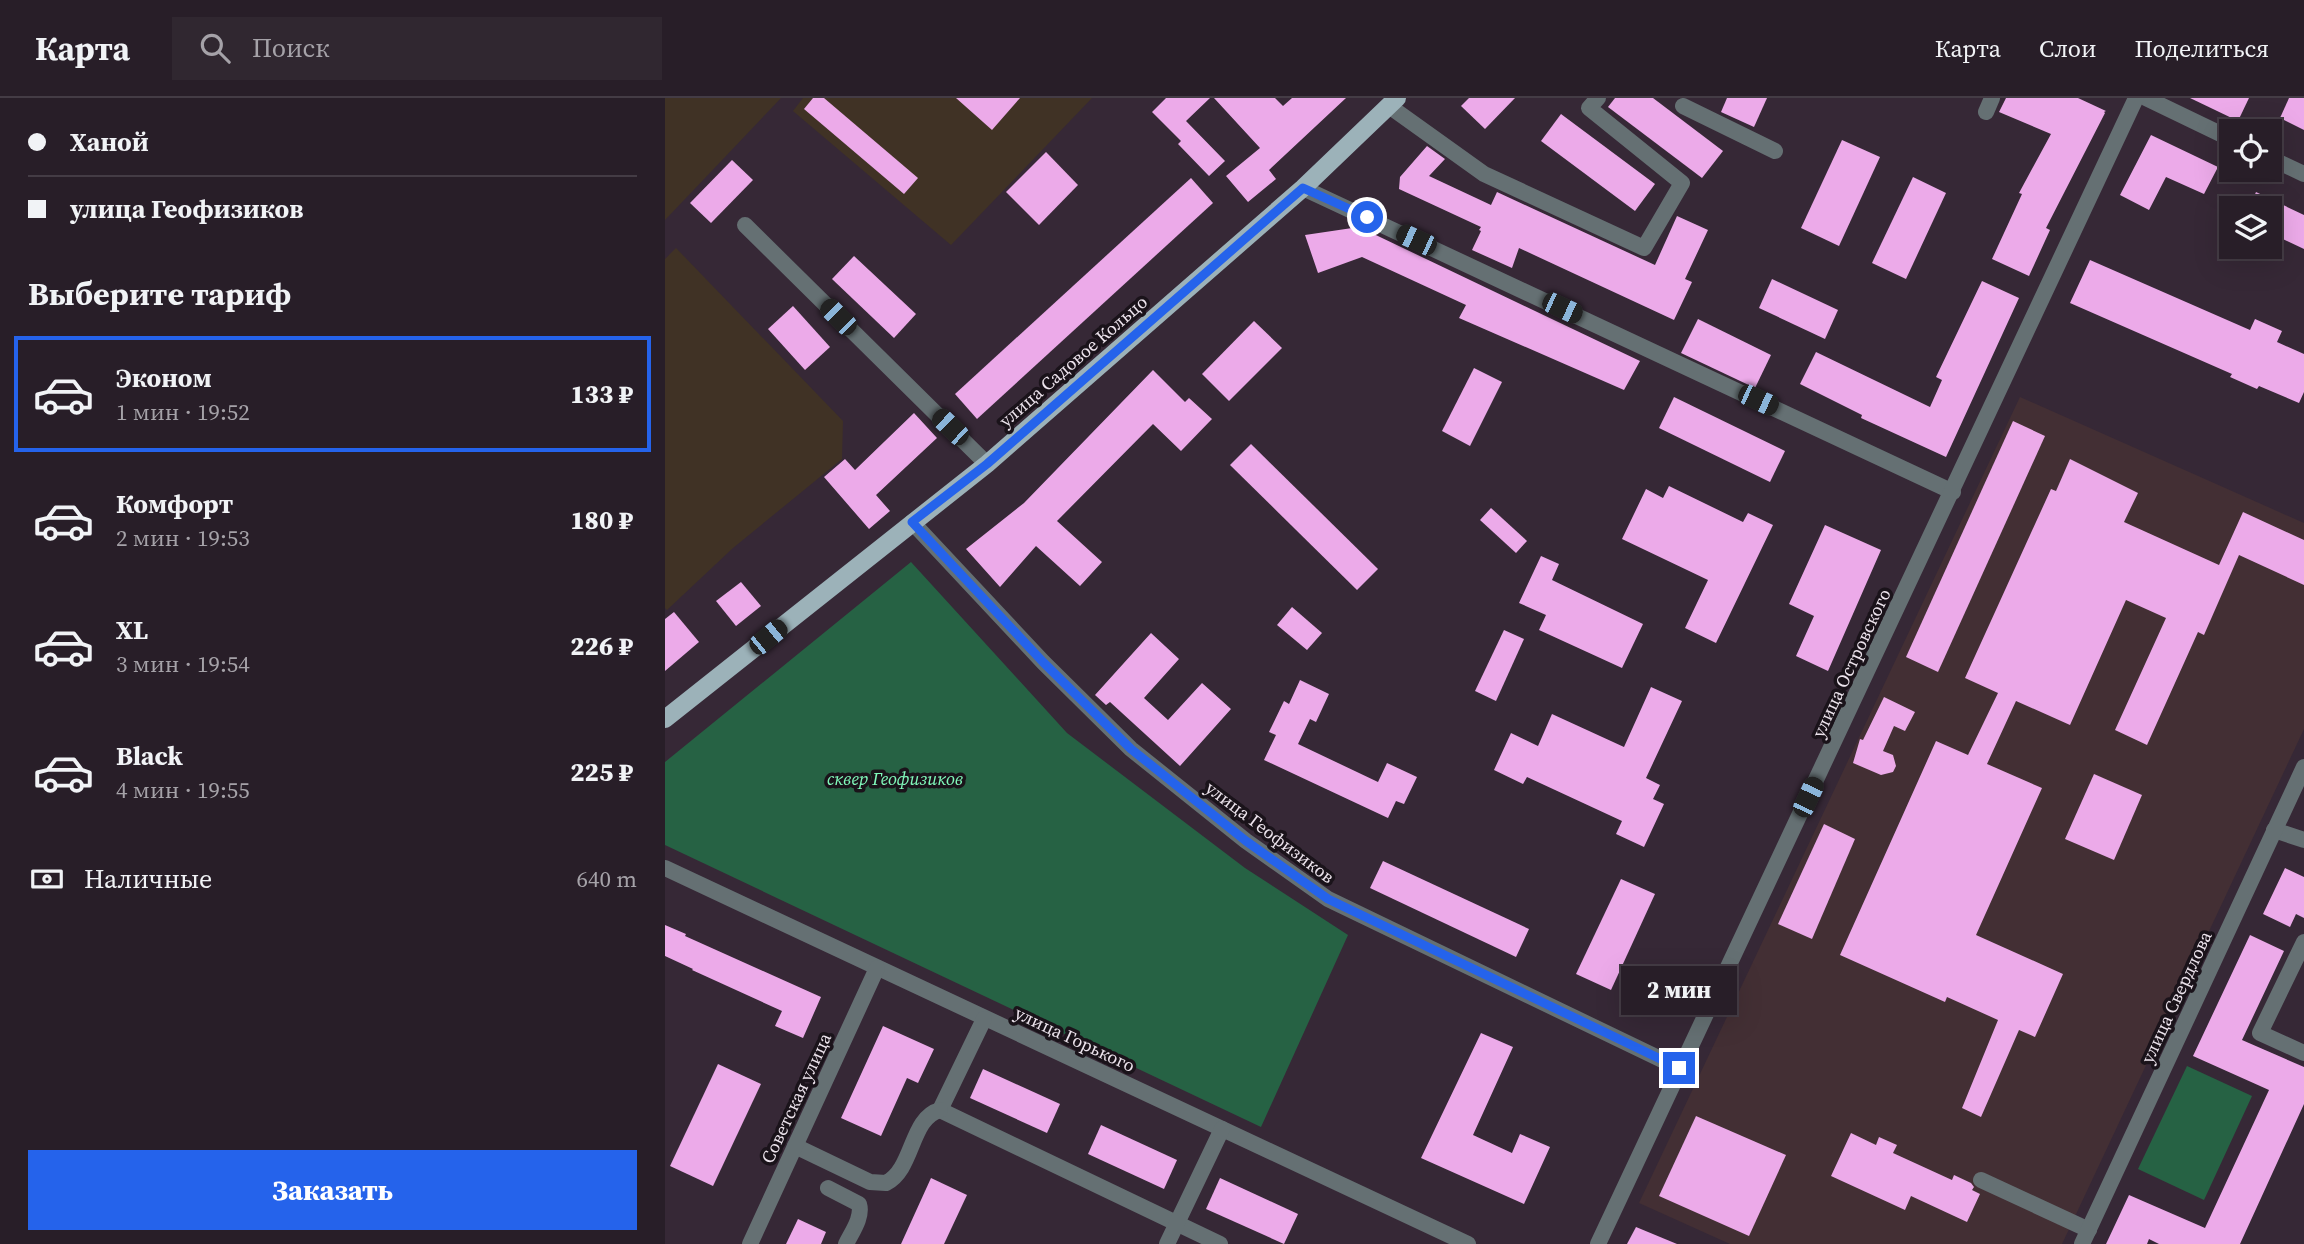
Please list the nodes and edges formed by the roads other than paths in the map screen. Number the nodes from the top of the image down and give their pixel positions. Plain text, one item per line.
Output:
1 (1598, 98) edge
2 (2136, 98) edge
3 (2146, 98) edge
4 (1393, 102) edge
5 (1683, 106) dead end
6 (2219, 133) edge
7 (1775, 151) dead end
8 (2282, 164) edge
9 (2304, 174) edge
10 (1303, 188) junction
11 (745, 225) dead end
12 (987, 464) junction
13 (1953, 492) junction
14 (912, 522) junction
15 (665, 719) edge
16 (2304, 767) edge
17 (2274, 830) junction
18 (2304, 840) edge
19 (665, 868) edge
20 (2304, 942) edge
21 (877, 968) junction
22 (984, 1018) junction
23 (2304, 1053) edge
24 (1679, 1068) junction
25 (940, 1110) junction
26 (1222, 1129) junction
27 (795, 1146) junction
28 (1981, 1180) dead end
29 (828, 1188) dead end
30 (1177, 1223) junction
31 (2086, 1237) edge
32 (1449, 1240) edge
33 (750, 1244) edge
34 (846, 1244) edge
35 (1167, 1244) edge
36 (1220, 1244) edge
37 (1468, 1244) edge
38 (1598, 1244) edge

1 - 4 street
2 - 13 street, улица Островского
3 - 6 street
4 - 10 main road, улица Садовое Кольцо
5 - 7 street
8 - 9 street
10 - 12 main road, улица Садовое Кольцо
10 - 13 street
11 - 12 street
12 - 14 main road, улица Садовое Кольцо
13 - 24 street, улица Островского
14 - 15 main road, улица Садовое Кольцо
14 - 24 street, улица Геофизиков
16 - 17 street, улица Свердлова
17 - 18 street
17 - 31 street, улица Свердлова
19 - 21 street, улица Горького
20 - 23 street
21 - 22 street, улица Горького
21 - 27 street, Советская улица
22 - 25 street
22 - 26 street, улица Горького
24 - 38 street, улица Островского
25 - 27 street
25 - 30 street
26 - 30 street
26 - 32 street, улица Горького
27 - 33 street, Советская улица
28 - 31 street
29 - 34 street
30 - 35 street
30 - 36 street
32 - 37 street, улица Горького

